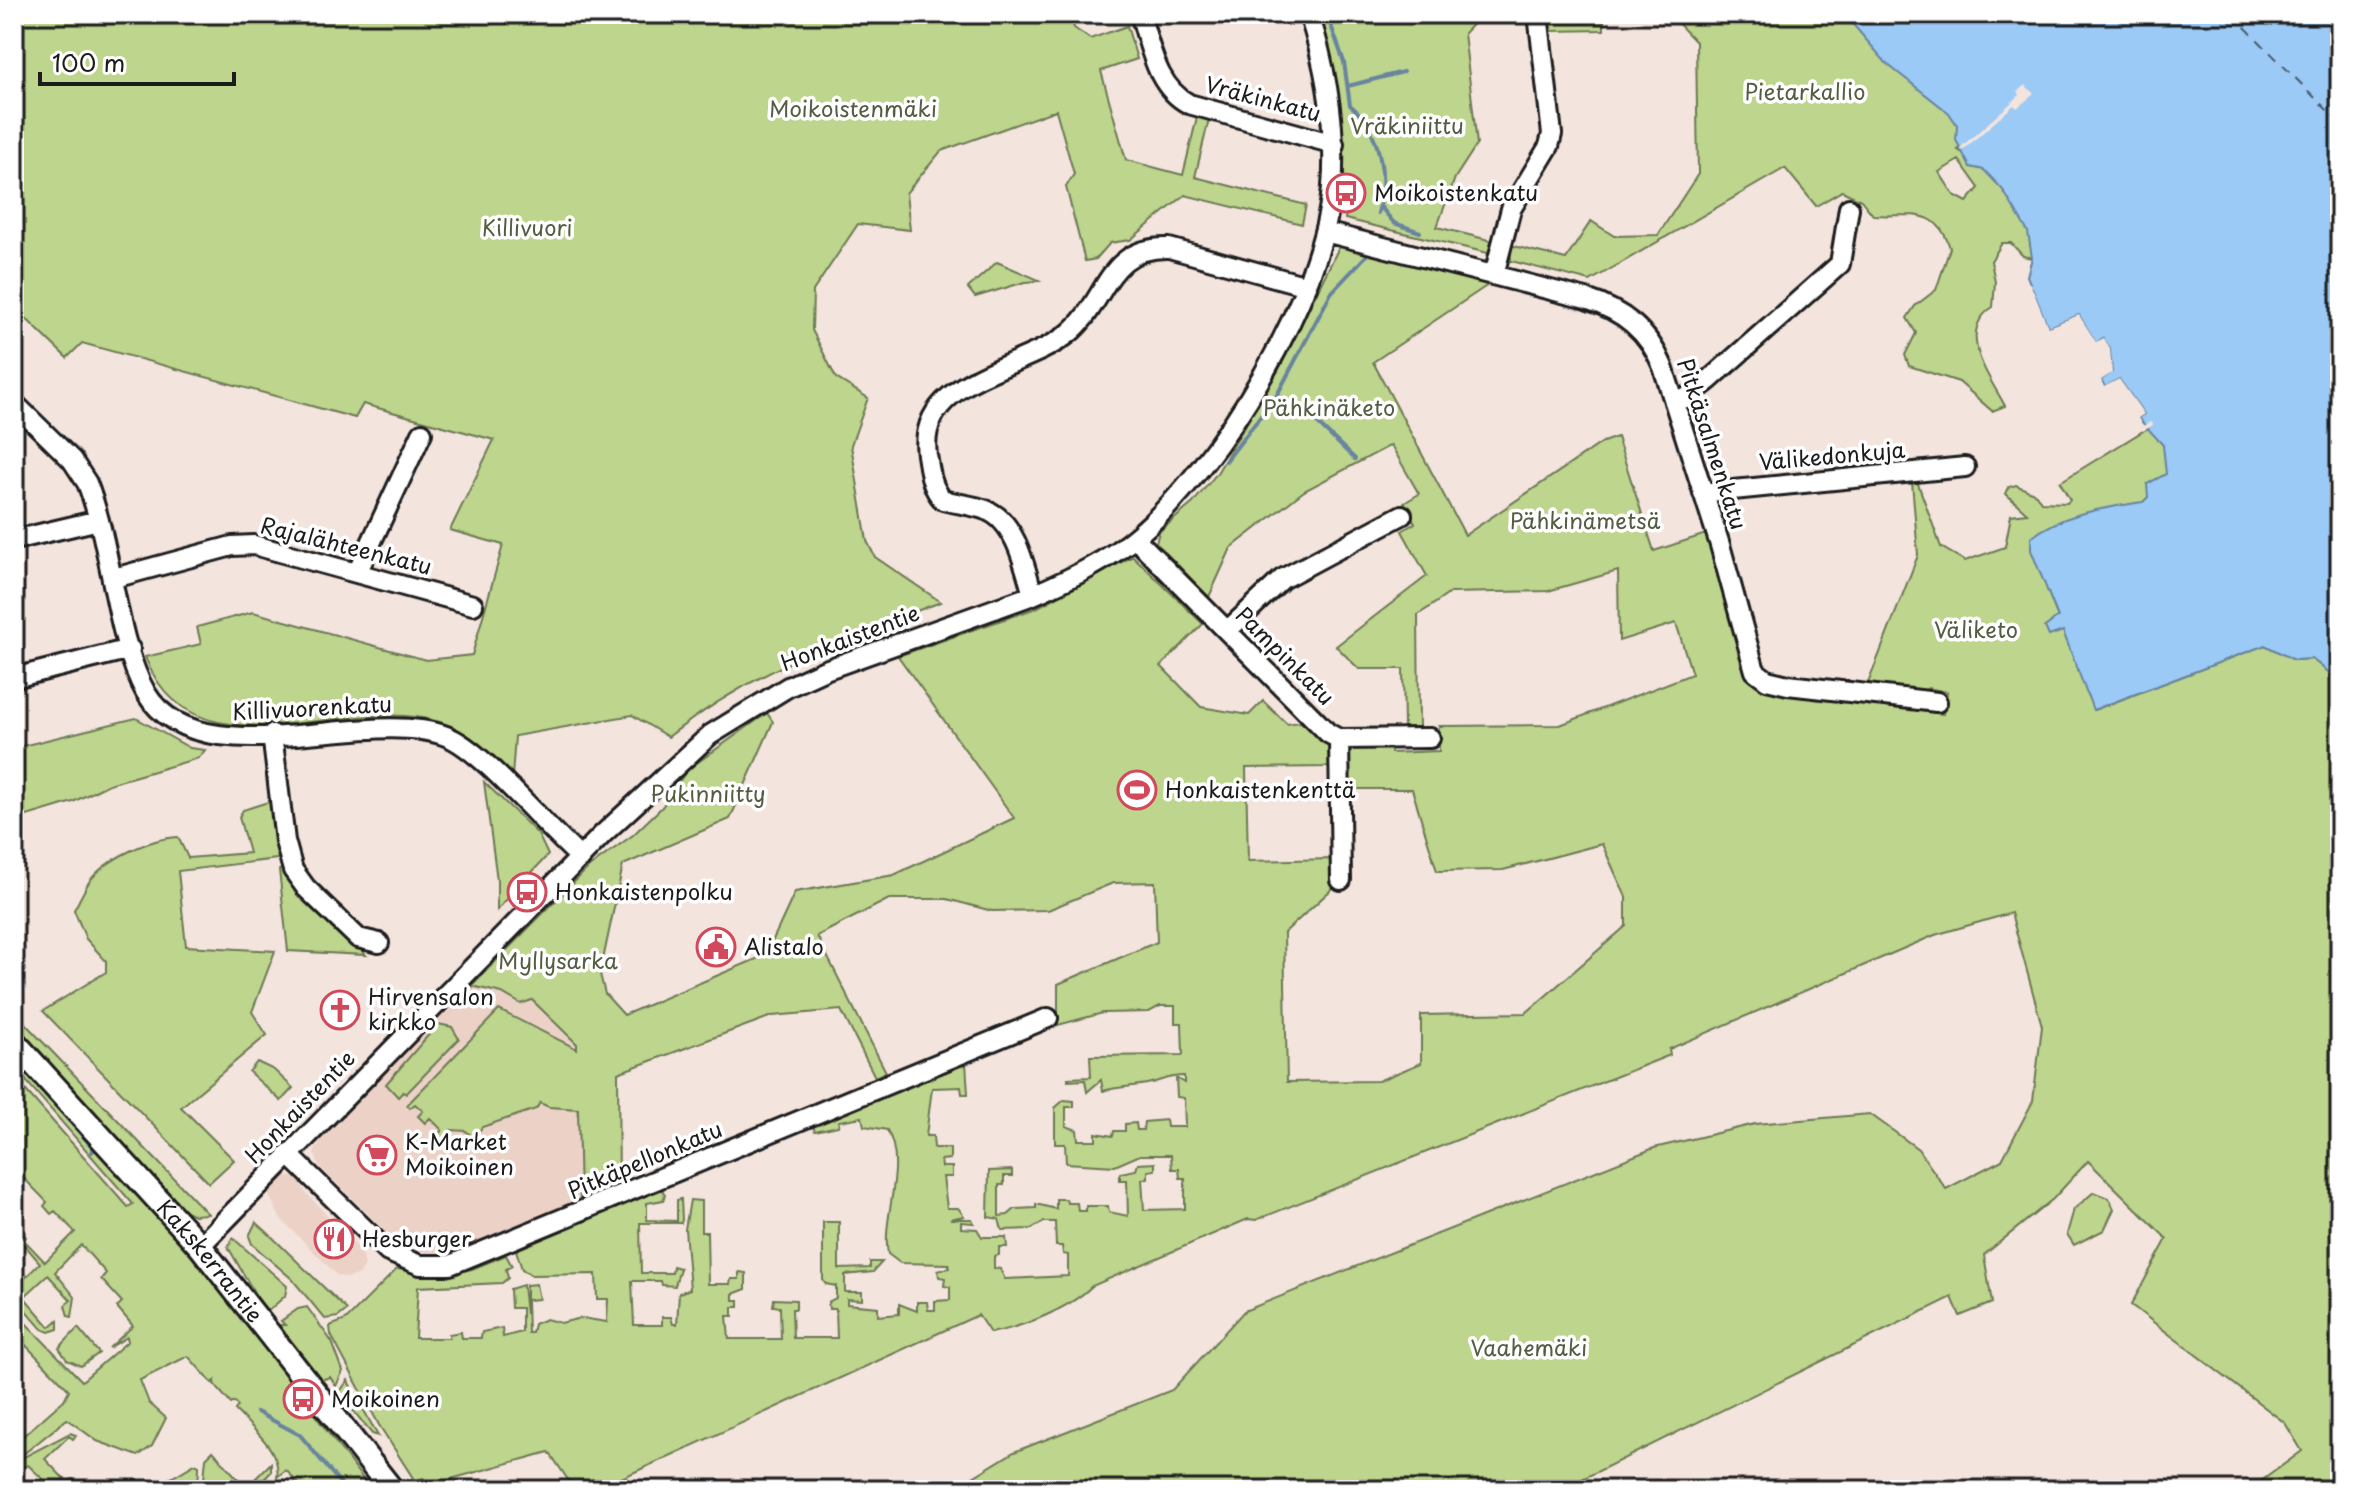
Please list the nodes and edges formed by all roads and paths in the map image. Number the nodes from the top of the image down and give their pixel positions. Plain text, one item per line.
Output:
1 (1140, 14) edge
2 (1309, 14) edge
3 (1538, 14) edge
4 (1334, 144) junction
5 (1849, 208) dead end
6 (1325, 232) junction
7 (1494, 275) junction
8 (1307, 286) junction
9 (1674, 402) junction
10 (14, 403) edge
11 (422, 433) dead end
12 (1965, 467) dead end
13 (1703, 493) junction
14 (1402, 515) dead end
15 (99, 520) junction
16 (1135, 538) junction
17 (14, 540) edge
18 (358, 571) junction
19 (114, 578) junction
20 (1033, 595) junction
21 (473, 605) dead end
22 (1227, 631) junction
23 (130, 649) junction
24 (14, 678) edge
25 (1937, 702) dead end
26 (272, 734) junction
27 (1430, 738) dead end
28 (1339, 739) junction
29 (581, 858) junction
30 (1341, 880) dead end
31 (379, 943) dead end
32 (1048, 1018) dead end
33 (14, 1042) edge
34 (288, 1154) junction
35 (200, 1246) junction
36 (392, 1490) edge

1 - 4 street, Vräkinkatu
2 - 4 street, Honkaistentie
3 - 7 street
4 - 6 street, Honkaistentie
5 - 9 street
6 - 7 street, Pitkäsalmenkatu
6 - 8 street, Honkaistentie
7 - 9 street, Pitkäsalmenkatu
8 - 16 street, Honkaistentie
8 - 20 street
9 - 13 street, Pitkäsalmenkatu
10 - 15 street, Killivuorenkatu
11 - 18 street
12 - 13 street, Välikedonkuja
13 - 25 street, Pitkäsalmenkatu
14 - 22 street
15 - 17 street
15 - 19 street, Killivuorenkatu
16 - 20 street, Honkaistentie
16 - 22 street, Pampinkatu
18 - 19 street, Rajalähteenkatu
18 - 21 street, Rajalähteenkatu
19 - 23 street, Killivuorenkatu
20 - 29 street, Honkaistentie
22 - 28 street, Pampinkatu
23 - 24 street
23 - 26 street, Killivuorenkatu
26 - 29 street, Killivuorenkatu
26 - 31 street
27 - 28 street
28 - 30 street
29 - 34 street, Honkaistentie
32 - 34 street, Pitkäpellonkatu
33 - 35 main road, Kakskerrantie
34 - 35 street, Honkaistentie
35 - 36 main road, Kakskerrantie

